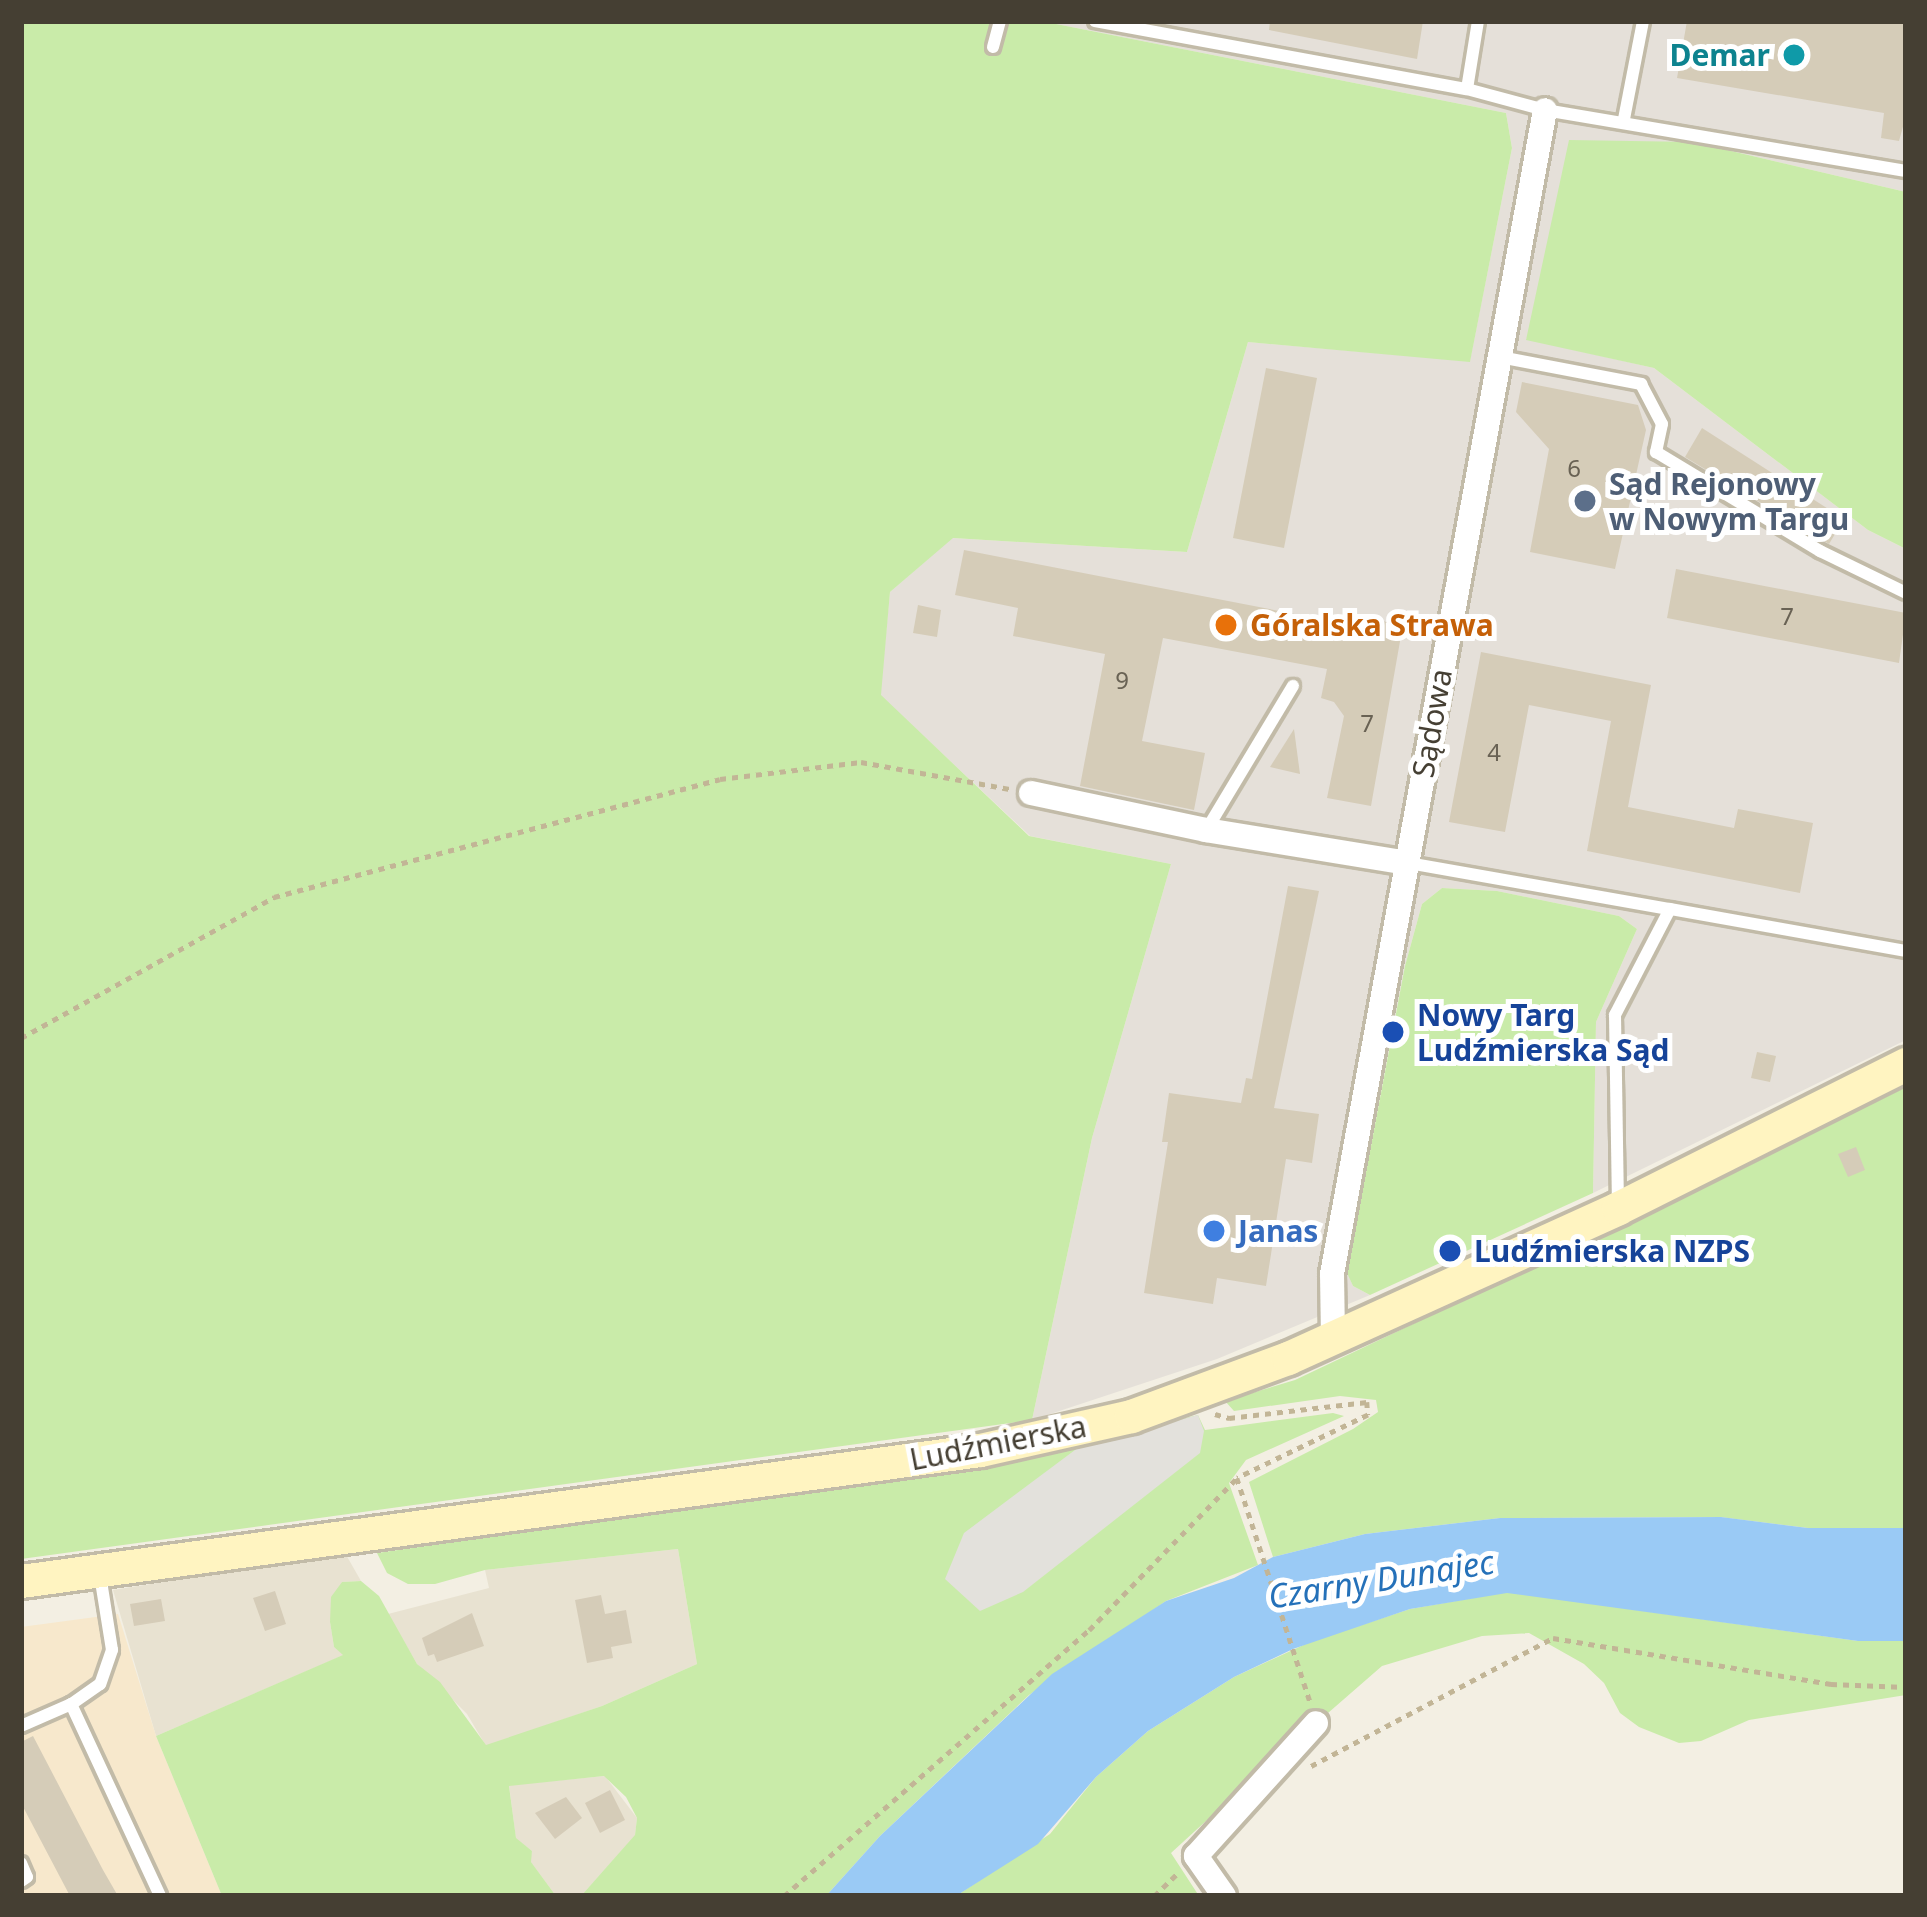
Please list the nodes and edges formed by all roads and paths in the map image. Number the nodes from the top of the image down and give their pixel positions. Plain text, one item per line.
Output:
1 (1000, 21) edge
2 (1094, 21) edge
3 (1478, 21) edge
4 (1643, 21) edge
5 (994, 46) dead end
6 (1467, 89) junction
7 (1545, 110) junction
8 (1624, 119) junction
9 (1906, 171) edge
10 (1499, 357) junction
11 (1906, 593) edge
12 (1294, 686) dead end
13 (1031, 793) joint
14 (1206, 830) junction
15 (1407, 863) junction
16 (1670, 909) junction
17 (1906, 951) edge
18 (21, 1038) edge
19 (1906, 1064) edge
20 (1618, 1208) junction
21 (1333, 1337) junction
22 (1204, 1391) junction
23 (1237, 1478) junction
24 (100, 1572) junction
25 (21, 1581) edge
26 (1906, 1687) edge
27 (71, 1704) junction
28 (1313, 1714) joint
29 (21, 1726) edge
30 (1301, 1771) dead end
31 (1196, 1856) junction
32 (21, 1863) edge
33 (21, 1881) edge
34 (160, 1896) edge
35 (784, 1896) edge
36 (1154, 1896) edge
37 (1224, 1896) edge

1 - 5 lane
2 - 6 lane
3 - 6 lane
4 - 8 lane
6 - 7 lane
7 - 8 lane
7 - 10 street, Sądowa
8 - 9 lane
10 - 11 lane
10 - 15 street, Sądowa
12 - 14 lane
13 - 14 street
13 - 18 path
14 - 15 street
15 - 16 lane
15 - 21 street, Sądowa
16 - 17 lane
16 - 20 lane
19 - 20 main road, Ludźmierska
20 - 21 main road, Ludźmierska
21 - 22 main road, Ludźmierska
22 - 23 path
22 - 24 main road, Ludźmierska
23 - 28 path
23 - 35 path
24 - 25 main road, Ludźmierska
24 - 27 lane
26 - 30 path
27 - 29 lane
27 - 34 lane
28 - 31 street
31 - 36 path
31 - 37 street
32 - 33 lane

